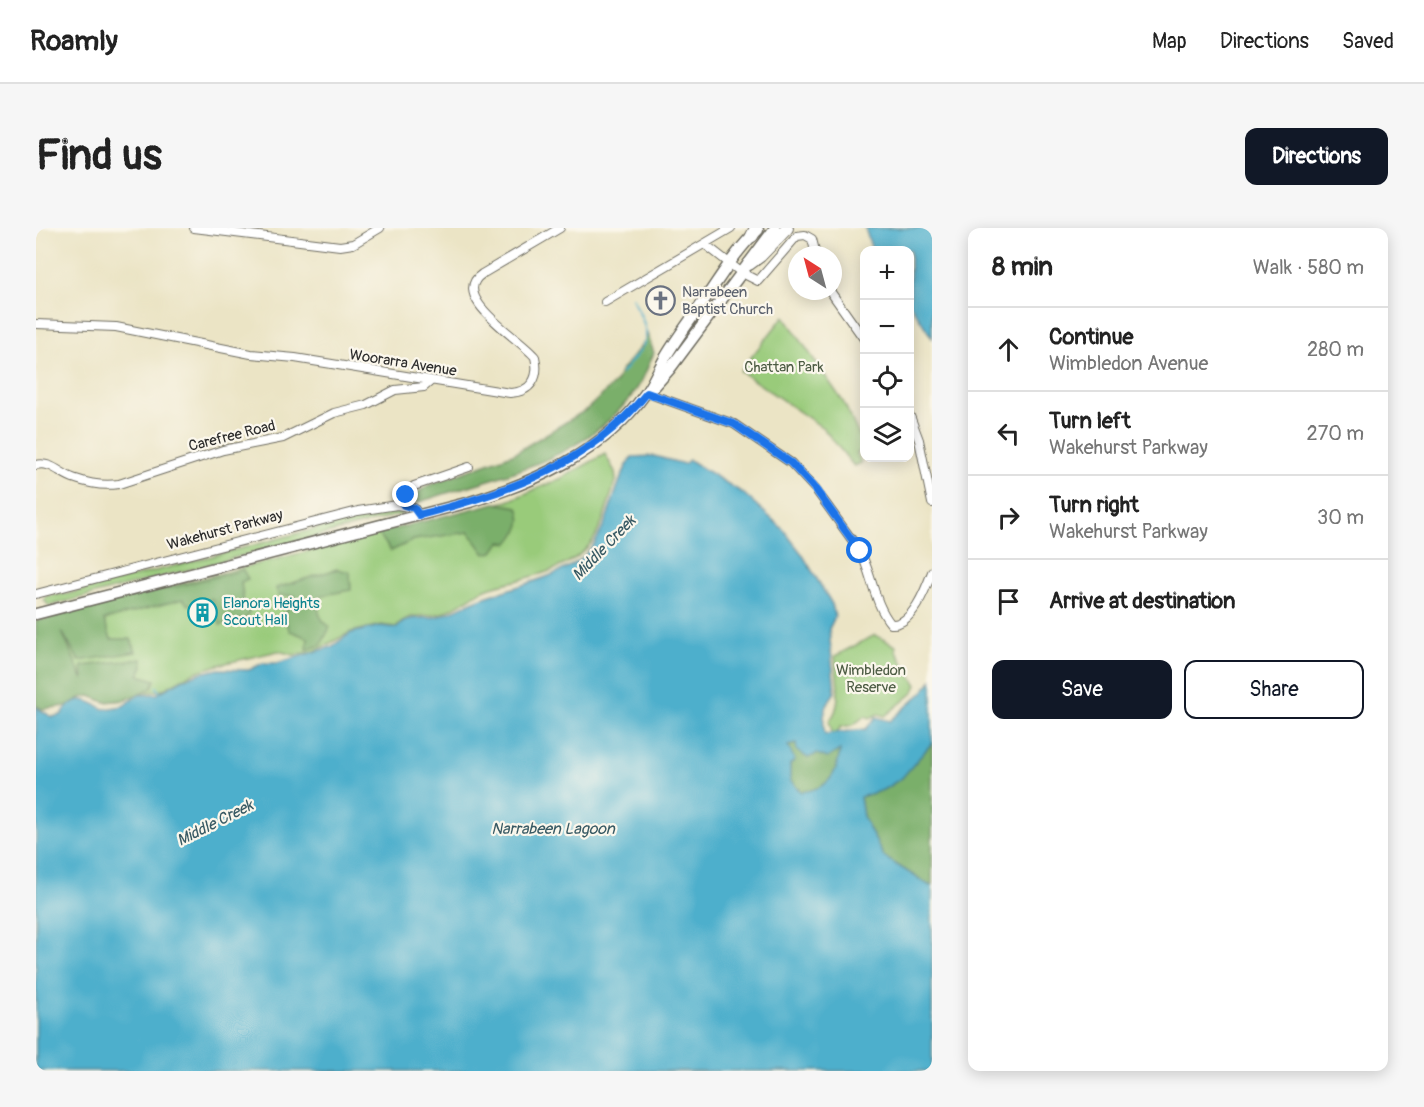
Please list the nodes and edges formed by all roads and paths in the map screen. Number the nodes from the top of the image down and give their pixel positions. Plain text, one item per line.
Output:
1 (194, 228) edge
2 (380, 228) edge
3 (560, 228) edge
4 (731, 228) edge
5 (775, 228) edge
6 (787, 228) edge
7 (756, 231) edge
8 (706, 245) junction
9 (789, 246) edge
10 (814, 246) edge
11 (788, 247) edge
12 (730, 263) junction
13 (745, 268) junction
14 (836, 300) edge
15 (605, 302) dead end
16 (36, 324) edge
17 (860, 333) edge
18 (671, 358) junction
19 (431, 381) junction
20 (647, 393) junction
21 (914, 428) edge
22 (36, 465) edge
23 (469, 467) dead end
24 (932, 503) edge
25 (404, 505) junction
26 (419, 515) junction
27 (932, 572) edge
28 (36, 594) edge
29 (38, 610) edge

1 - 2 street
3 - 19 street, Woorarra Avenue
4 - 8 street
5 - 13 main road
6 - 13 highway
7 - 12 main road
8 - 12 street
8 - 15 street
9 - 10 street
11 - 13 street
12 - 13 street
12 - 18 main road
13 - 18 main road
14 - 17 street
16 - 19 street, Woorarra Avenue
18 - 20 main road
19 - 22 street, Carefree Road
20 - 26 main road
20 - 27 street
21 - 24 street
23 - 25 street
25 - 26 street
25 - 28 street, Wakehurst Parkway
26 - 29 main road

